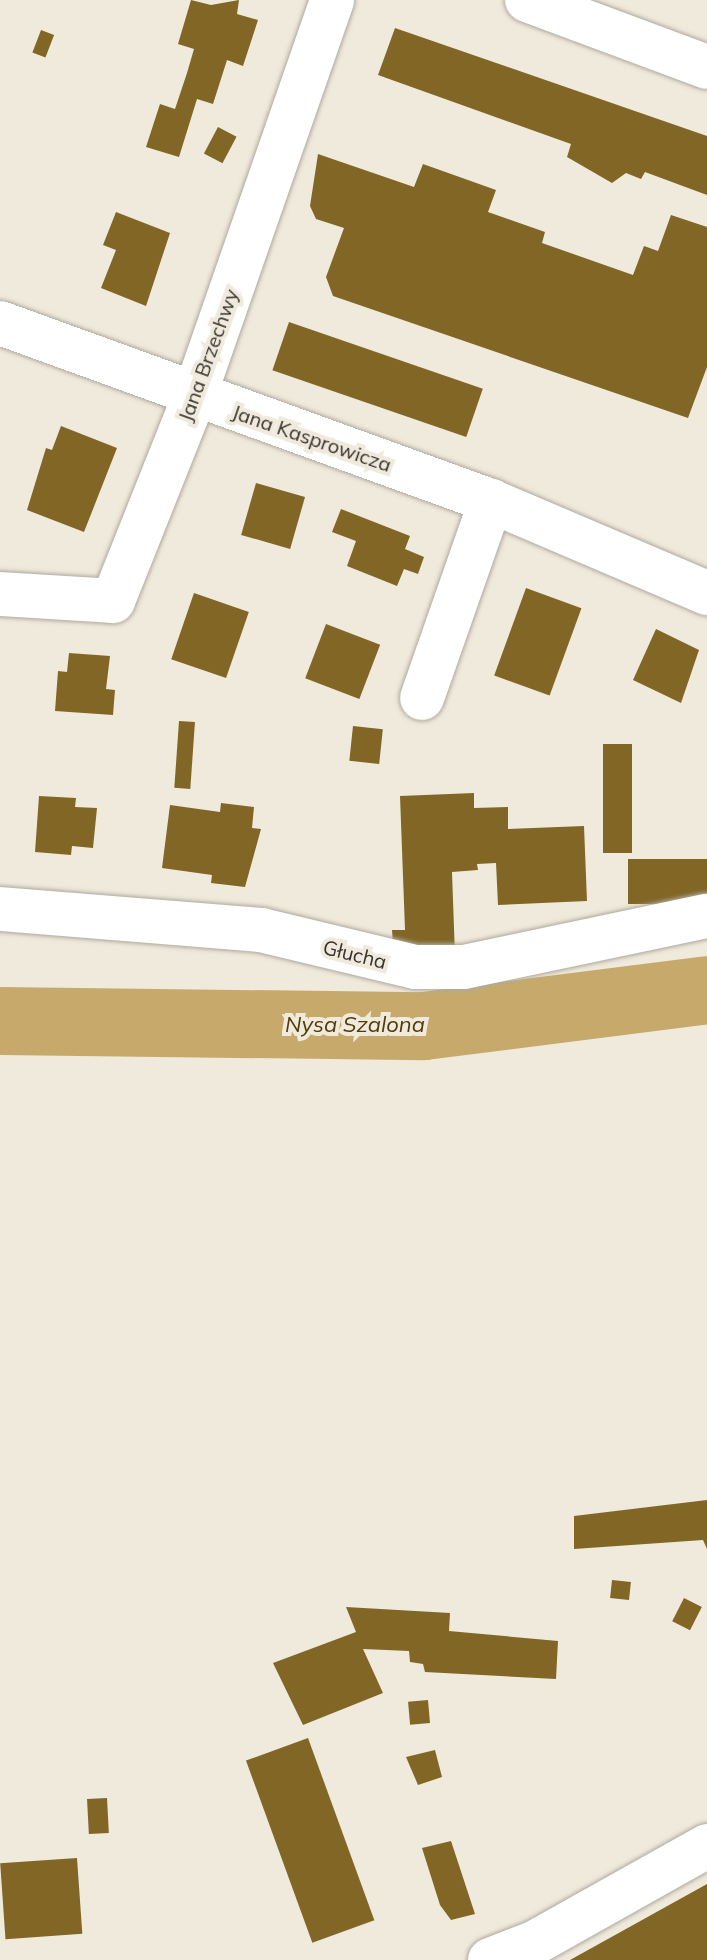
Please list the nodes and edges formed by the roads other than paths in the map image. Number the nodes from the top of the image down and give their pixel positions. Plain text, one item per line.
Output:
1 (332, 0) edge
2 (527, 0) edge
3 (707, 67) edge
4 (0, 323) edge
5 (194, 397) junction
6 (491, 501) junction
7 (707, 593) edge
8 (0, 594) edge
9 (422, 698) dead end
10 (0, 909) edge
11 (707, 916) edge
12 (707, 1846) edge
13 (490, 1960) edge

1 - 5 street, Jana Brzechwy
2 - 3 street
4 - 5 street, Jana Kasprowicza
5 - 6 street, Jana Kasprowicza
5 - 8 street, Jana Brzechwy
6 - 7 street, Jana Kasprowicza
6 - 9 street
10 - 11 street, Głucha
12 - 13 street

